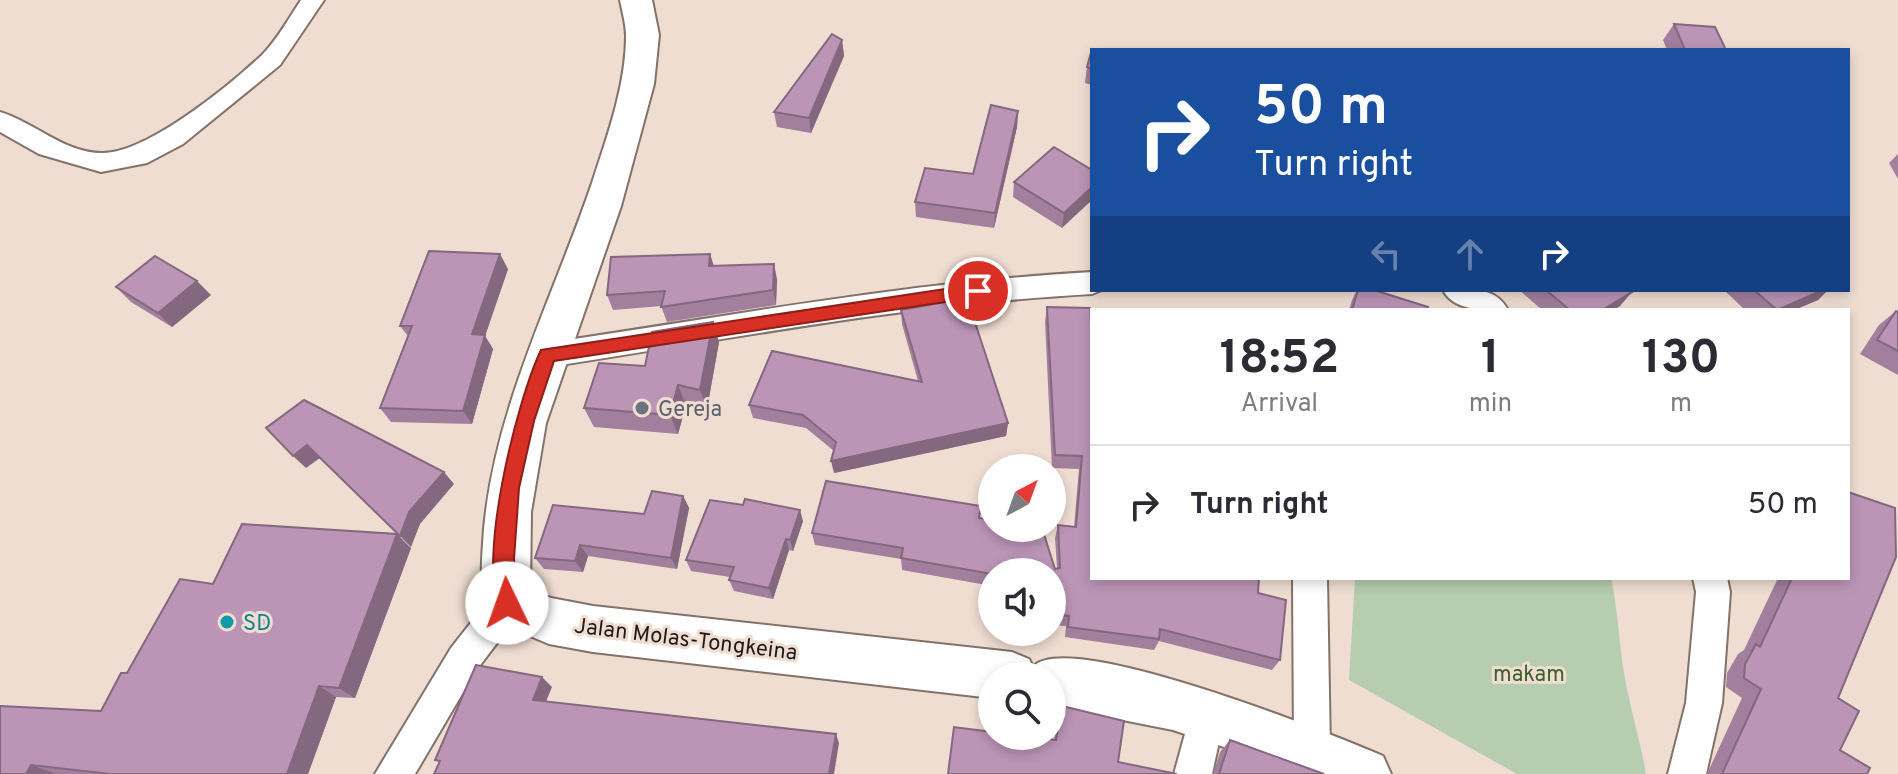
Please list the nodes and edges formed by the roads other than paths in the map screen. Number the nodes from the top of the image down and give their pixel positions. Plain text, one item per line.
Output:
1 (313, 0) edge
2 (636, 0) edge
3 (0, 121) edge
4 (1090, 283) edge
5 (1460, 297) edge
6 (1489, 308) edge
7 (548, 355) junction
8 (1310, 580) edge
9 (1710, 580) edge
10 (507, 603) junction
11 (978, 672) edge
12 (1066, 683) edge
13 (1207, 714) junction
14 (1312, 750) junction
15 (394, 774) edge
16 (1193, 774) edge
17 (1365, 774) edge
18 (1687, 774) edge

1 - 3 street
2 - 7 main road
4 - 7 street
5 - 6 street
7 - 10 main road
8 - 14 street
9 - 18 street
10 - 11 main road, Jalan Molas-Tongkeina
10 - 15 street
12 - 13 main road
13 - 14 main road
13 - 16 street
14 - 17 main road

